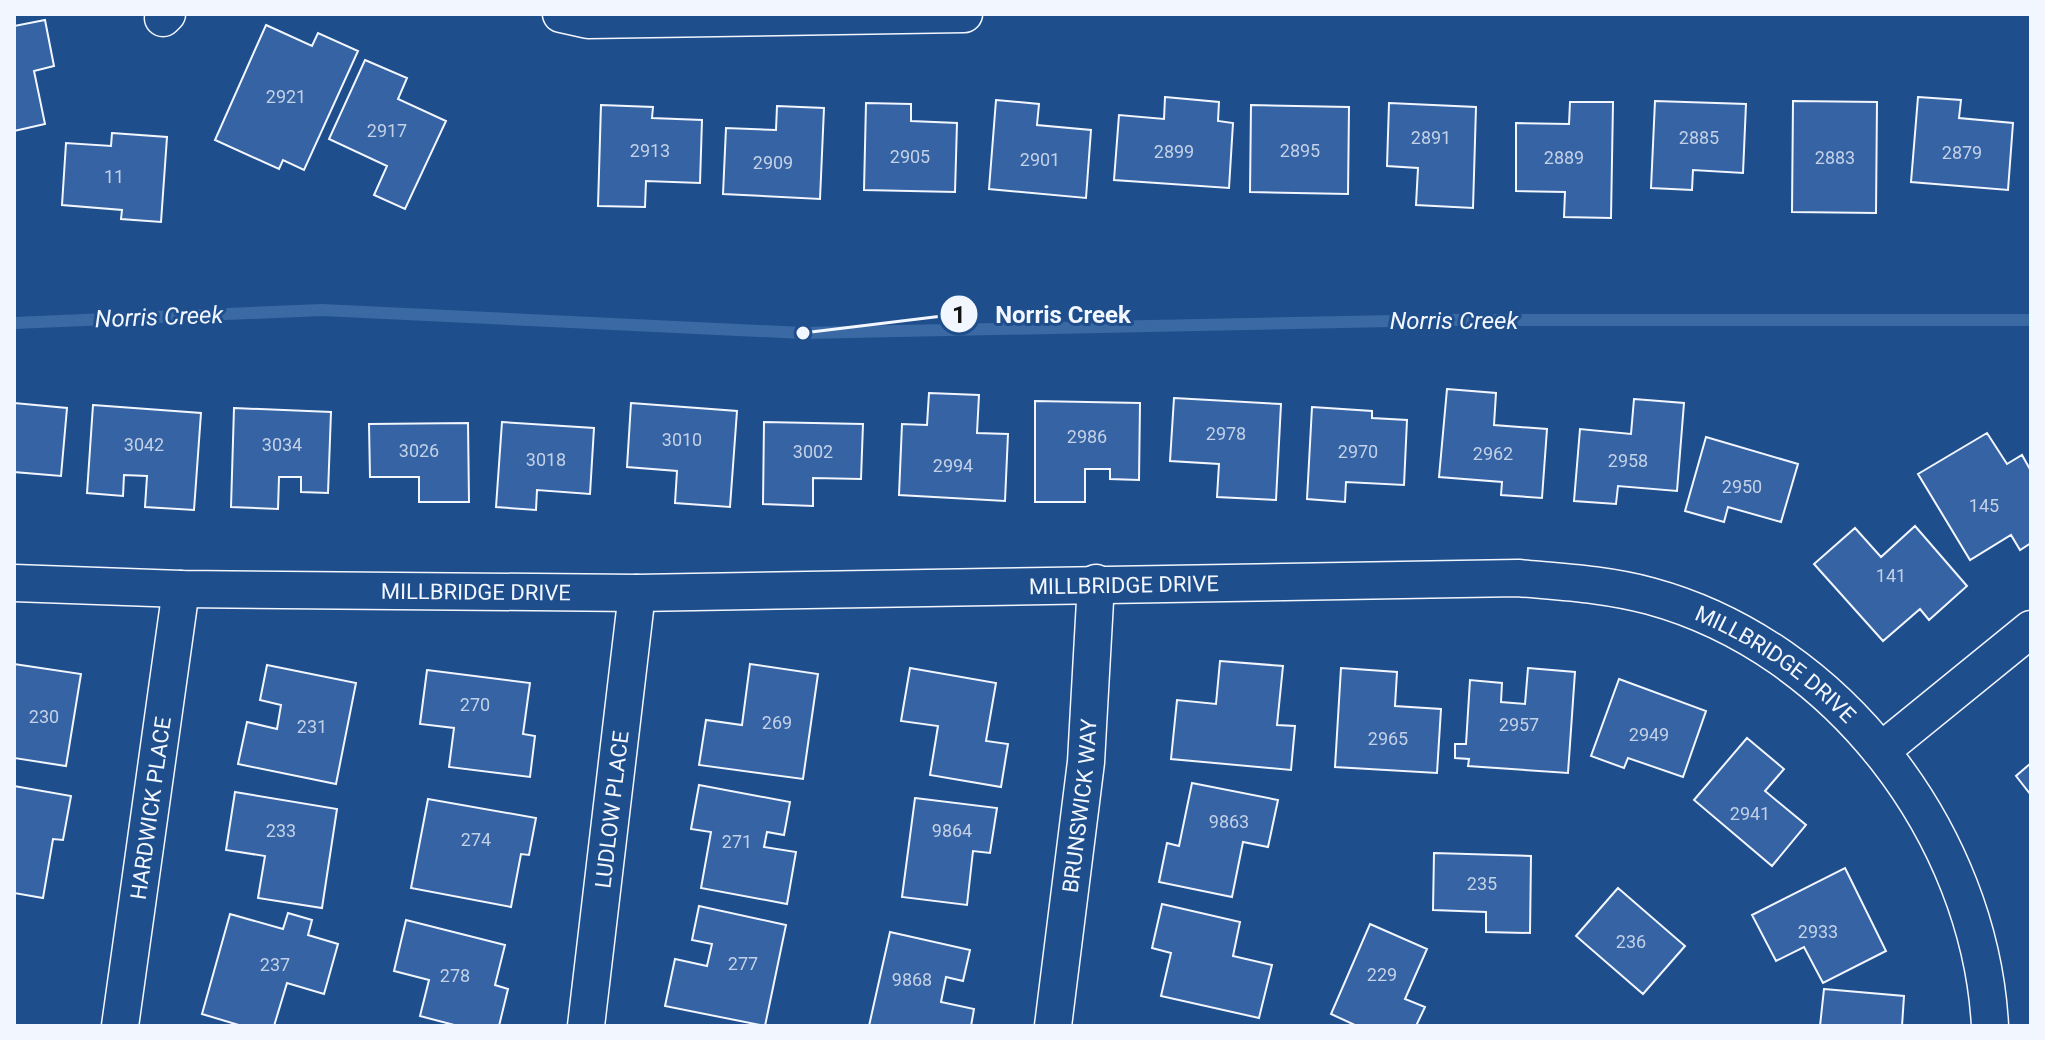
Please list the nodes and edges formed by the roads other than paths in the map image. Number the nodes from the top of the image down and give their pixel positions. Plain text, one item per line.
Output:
1 (561, 14) edge
2 (964, 14) edge
3 (14, 583) edge
4 (1096, 583) junction
5 (181, 589) junction
6 (637, 593) junction
7 (2031, 629) edge
8 (1881, 751) junction
9 (120, 1026) edge
10 (586, 1026) edge
11 (1053, 1026) edge
12 (1990, 1026) edge

1 - 2 street
3 - 5 street, MILLBRIDGE DRIVE
4 - 6 street, MILLBRIDGE DRIVE
4 - 8 street, MILLBRIDGE DRIVE
4 - 11 street, BRUNSWICK WAY
5 - 6 street, MILLBRIDGE DRIVE
5 - 9 street, HARDWICK PLACE
6 - 10 street, LUDLOW PLACE
7 - 8 street
8 - 12 street, MILLBRIDGE DRIVE

